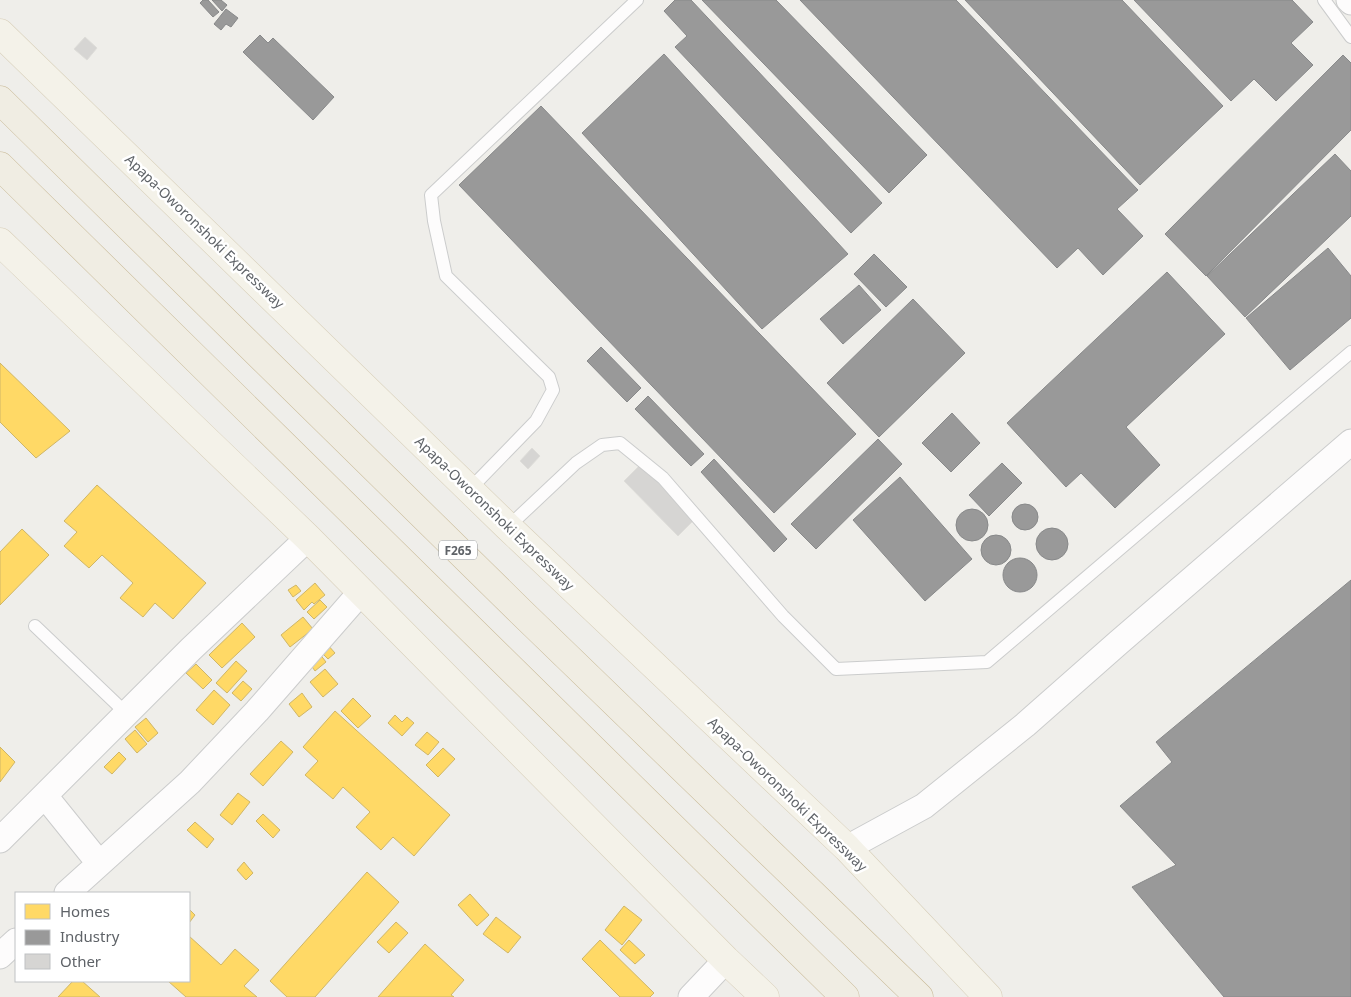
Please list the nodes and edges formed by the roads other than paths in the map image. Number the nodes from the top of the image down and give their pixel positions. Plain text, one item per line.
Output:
1 (636, 0) edge
2 (1324, 0) edge
3 (0, 33) edge
4 (1351, 37) edge
5 (0, 100) edge
6 (0, 166) edge
7 (0, 242) edge
8 (1351, 352) edge
9 (1351, 442) edge
10 (470, 489) junction
11 (508, 527) junction
12 (308, 538) junction
13 (361, 592) junction
14 (35, 626) dead end
15 (126, 713) junction
16 (45, 796) junction
17 (0, 840) edge
18 (846, 848) junction
19 (99, 863) junction
20 (68, 892) edge
21 (15, 942) edge
22 (0, 956) edge
23 (726, 960) junction
24 (690, 997) edge
25 (765, 997) edge
26 (845, 997) edge
27 (919, 997) edge
28 (988, 997) edge

1 - 10 lane
2 - 4 lane
3 - 10 main road, Apapa-Oworonshoki Expressway
5 - 27 highway, F265
6 - 26 highway
7 - 12 main road
8 - 11 lane
9 - 18 street
10 - 11 main road, Apapa-Oworonshoki Expressway
11 - 18 main road, Apapa-Oworonshoki Expressway
12 - 13 main road
12 - 15 street
13 - 19 street
13 - 23 main road
14 - 15 lane
15 - 16 street
16 - 17 street
16 - 19 street
18 - 28 main road, Apapa-Oworonshoki Expressway
19 - 20 street
21 - 22 street
23 - 24 street
23 - 25 main road

